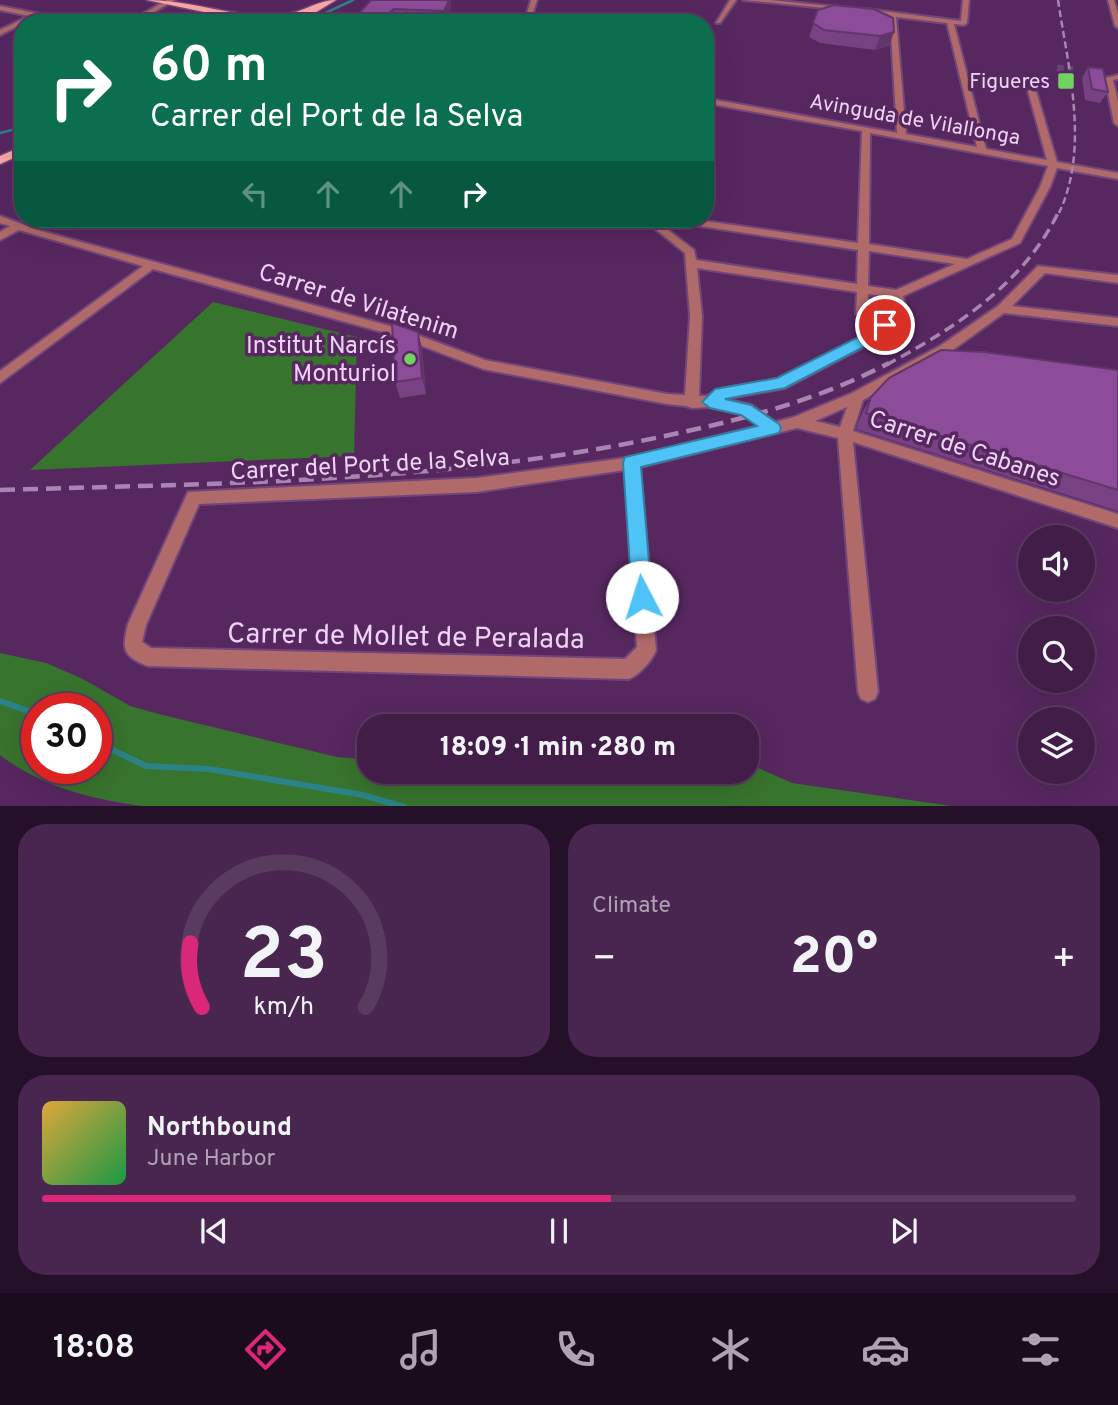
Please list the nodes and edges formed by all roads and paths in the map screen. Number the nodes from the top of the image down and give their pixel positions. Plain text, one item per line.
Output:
1 (151, 0) edge
2 (332, 0) edge
3 (733, 0) edge
4 (746, 0) edge
5 (966, 0) edge
6 (169, 1) edge
7 (793, 1) edge
8 (1114, 5) edge
9 (0, 8) edge
10 (30, 14) edge
11 (146, 14) edge
12 (228, 14) edge
13 (315, 14) edge
14 (893, 14) junction
15 (718, 22) dead end
16 (950, 23) junction
17 (1118, 26) edge
18 (1118, 78) edge
19 (1032, 91) dead end
20 (714, 102) edge
21 (1117, 113) edge
22 (1118, 123) edge
23 (866, 129) junction
24 (902, 135) junction
25 (982, 150) junction
26 (1053, 164) junction
27 (1117, 177) edge
28 (714, 225) edge
29 (25, 228) edge
30 (659, 228) edge
31 (863, 246) junction
32 (965, 262) junction
33 (690, 263) junction
34 (151, 265) junction
35 (1118, 279) edge
36 (862, 287) junction
37 (897, 294) junction
38 (1002, 309) junction
39 (862, 314) dead end
40 (1118, 323) edge
41 (924, 359) junction
42 (951, 359) edge
43 (0, 378) edge
44 (858, 397) junction
45 (692, 402) junction
46 (710, 402) junction
47 (797, 422) junction
48 (773, 428) junction
49 (845, 434) junction
50 (632, 463) junction
51 (194, 497) joint
52 (1118, 521) edge
53 (868, 692) dead end

1 - 6 main road
2 - 13 main road
3 - 15 street
4 - 7 street
5 - 16 street
6 - 11 street
6 - 12 main road
7 - 14 street
8 - 17 street
9 - 10 street
14 - 16 street
14 - 24 street
16 - 25 street
18 - 21 street
19 - 26 street
20 - 23 street, Avinguda de Vilallonga
21 - 22 street
23 - 24 street, Avinguda de Vilallonga
23 - 31 street
24 - 25 street, Avinguda de Vilallonga
25 - 26 street, Avinguda de Vilallonga
26 - 27 street, Avinguda de Vilallonga
26 - 32 street
28 - 31 street
29 - 34 street, Carrer de Vilatenim
30 - 33 street
31 - 32 street
31 - 36 street
32 - 37 street
33 - 36 street
33 - 45 street
34 - 43 street
34 - 45 street, Carrer de Vilatenim
35 - 38 street, Carrer del Port de la Selva
36 - 37 street
36 - 39 street
37 - 46 street, Carrer de Vilatenim
38 - 40 street
38 - 41 street, Carrer del Port de la Selva
41 - 42 street
41 - 44 street, Carrer del Port de la Selva
44 - 47 street, Carrer del Port de la Selva
44 - 49 street
45 - 46 street, Carrer de Vilatenim
46 - 48 street, Carrer de Vilatenim
47 - 48 street, Carrer del Port de la Selva
47 - 49 street, Carrer de Cabanes
48 - 50 street, Carrer del Port de la Selva
49 - 52 street, Carrer de Cabanes
49 - 53 street
50 - 51 street, Carrer del Port de la Selva
50 - 51 street, Carrer de Mollet de Peralada

